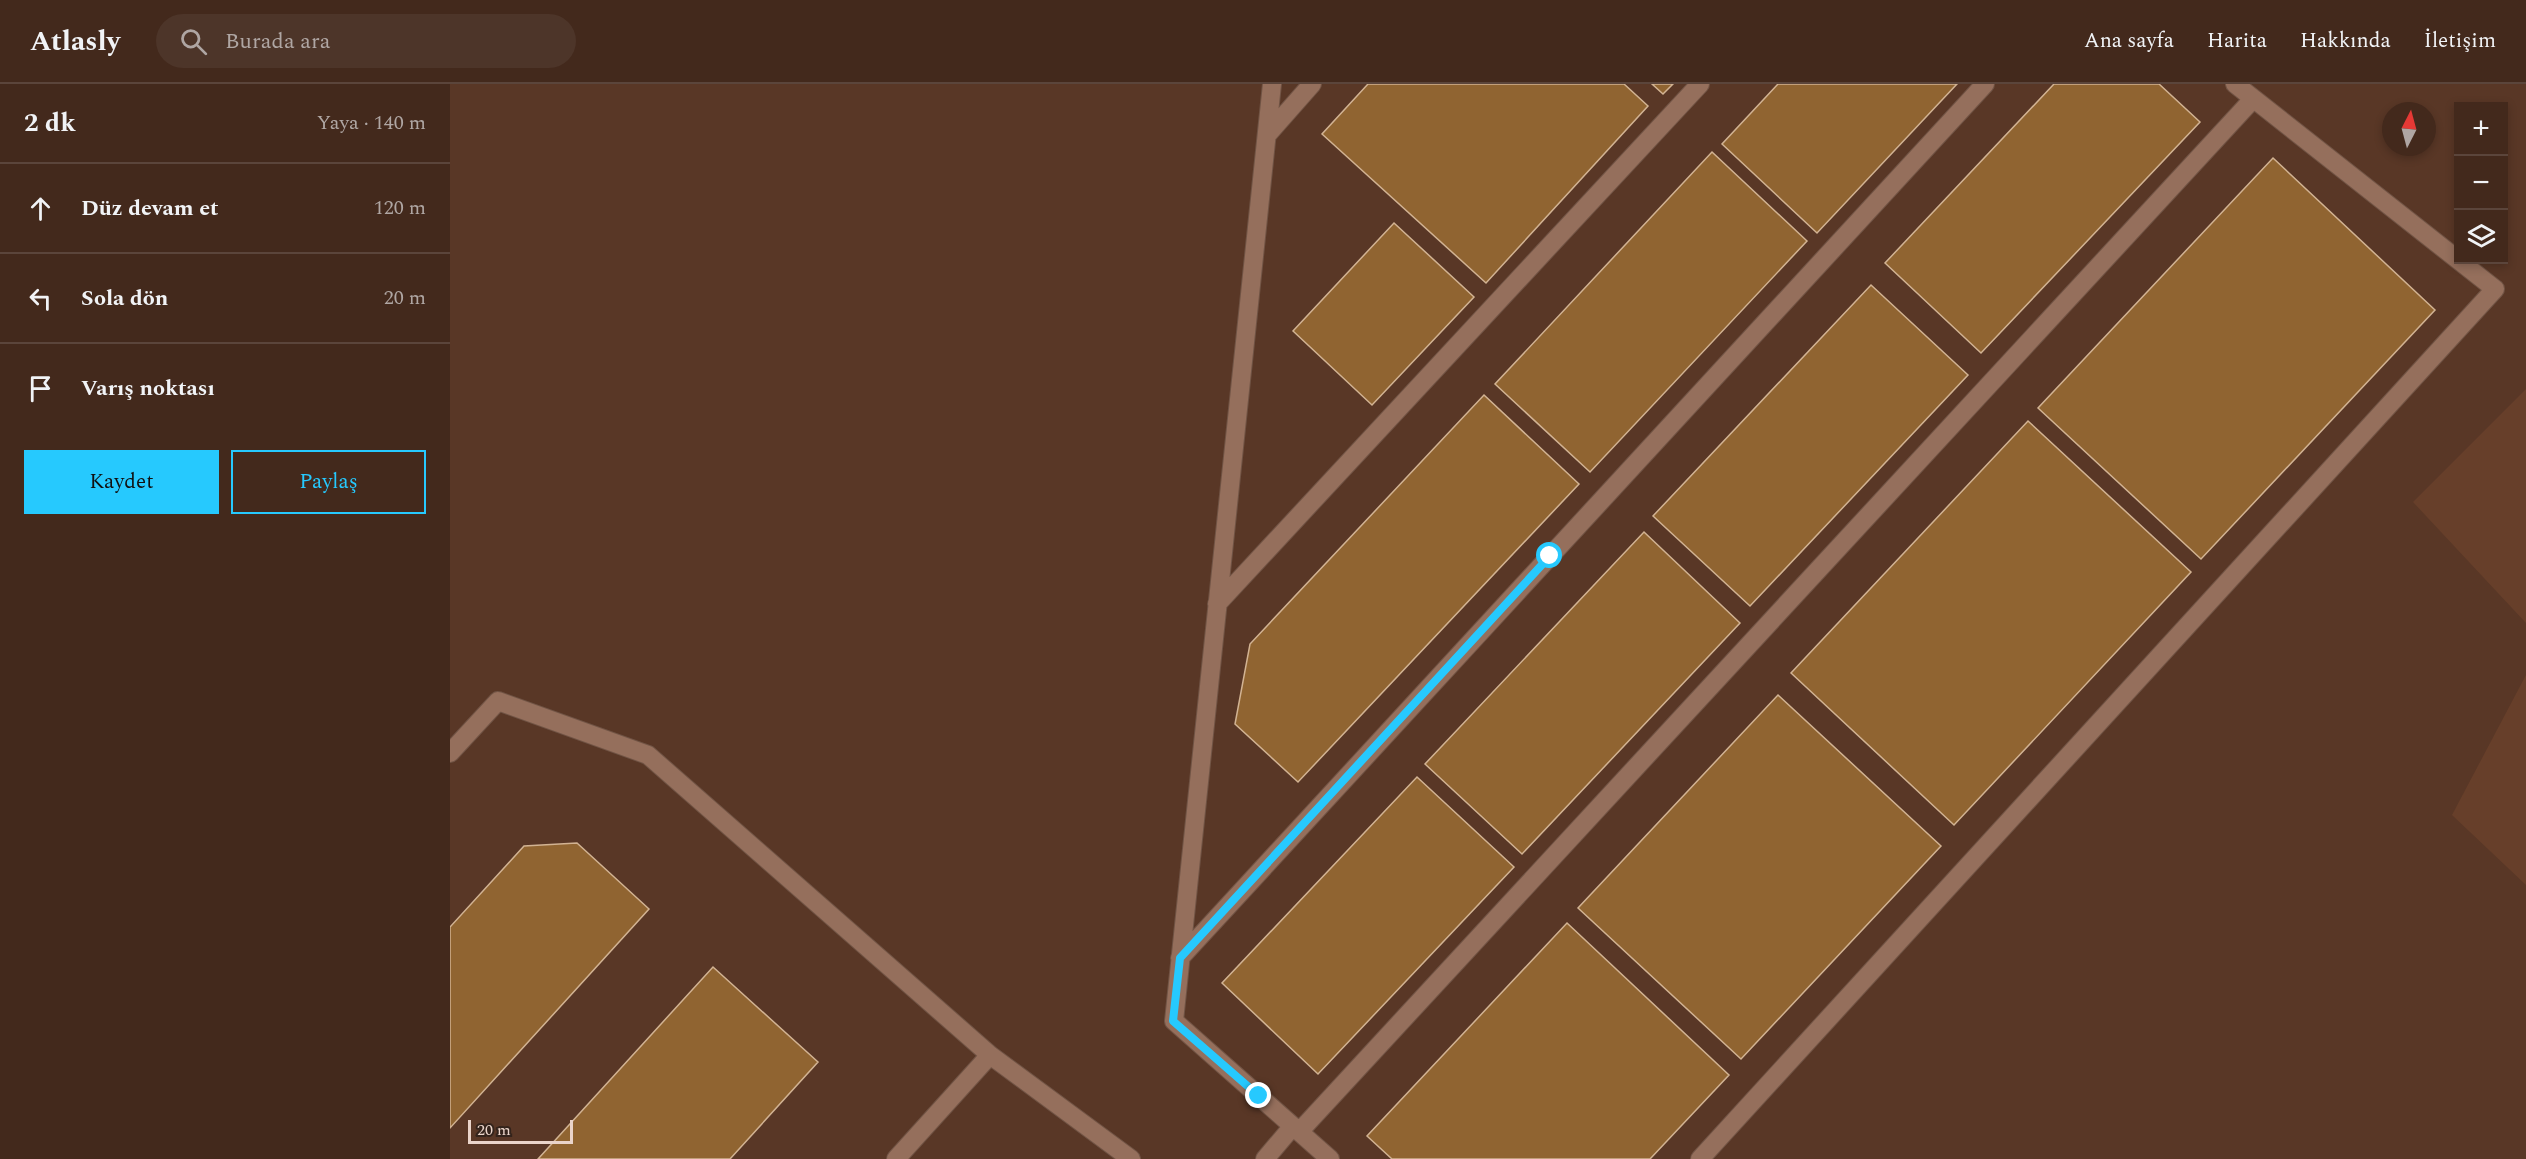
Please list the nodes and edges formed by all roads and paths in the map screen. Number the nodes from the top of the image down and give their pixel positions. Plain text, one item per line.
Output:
1 (1272, 84) edge
2 (1312, 84) edge
3 (1700, 84) edge
4 (1985, 84) edge
5 (2235, 84) edge
6 (2253, 99) junction
7 (1267, 135) junction
8 (1217, 604) junction
9 (450, 753) edge
10 (1180, 958) junction
11 (990, 1055) junction
12 (1296, 1129) junction
13 (896, 1159) edge
14 (1131, 1159) edge
15 (1264, 1159) edge
16 (1330, 1159) edge
17 (1700, 1159) edge

1 - 7 street
2 - 7 street
3 - 8 street
4 - 10 street
5 - 6 street
6 - 12 street
6 - 17 street
7 - 8 street
8 - 10 street
9 - 11 street
10 - 12 street
11 - 13 street
11 - 14 street
12 - 15 street
12 - 16 street

